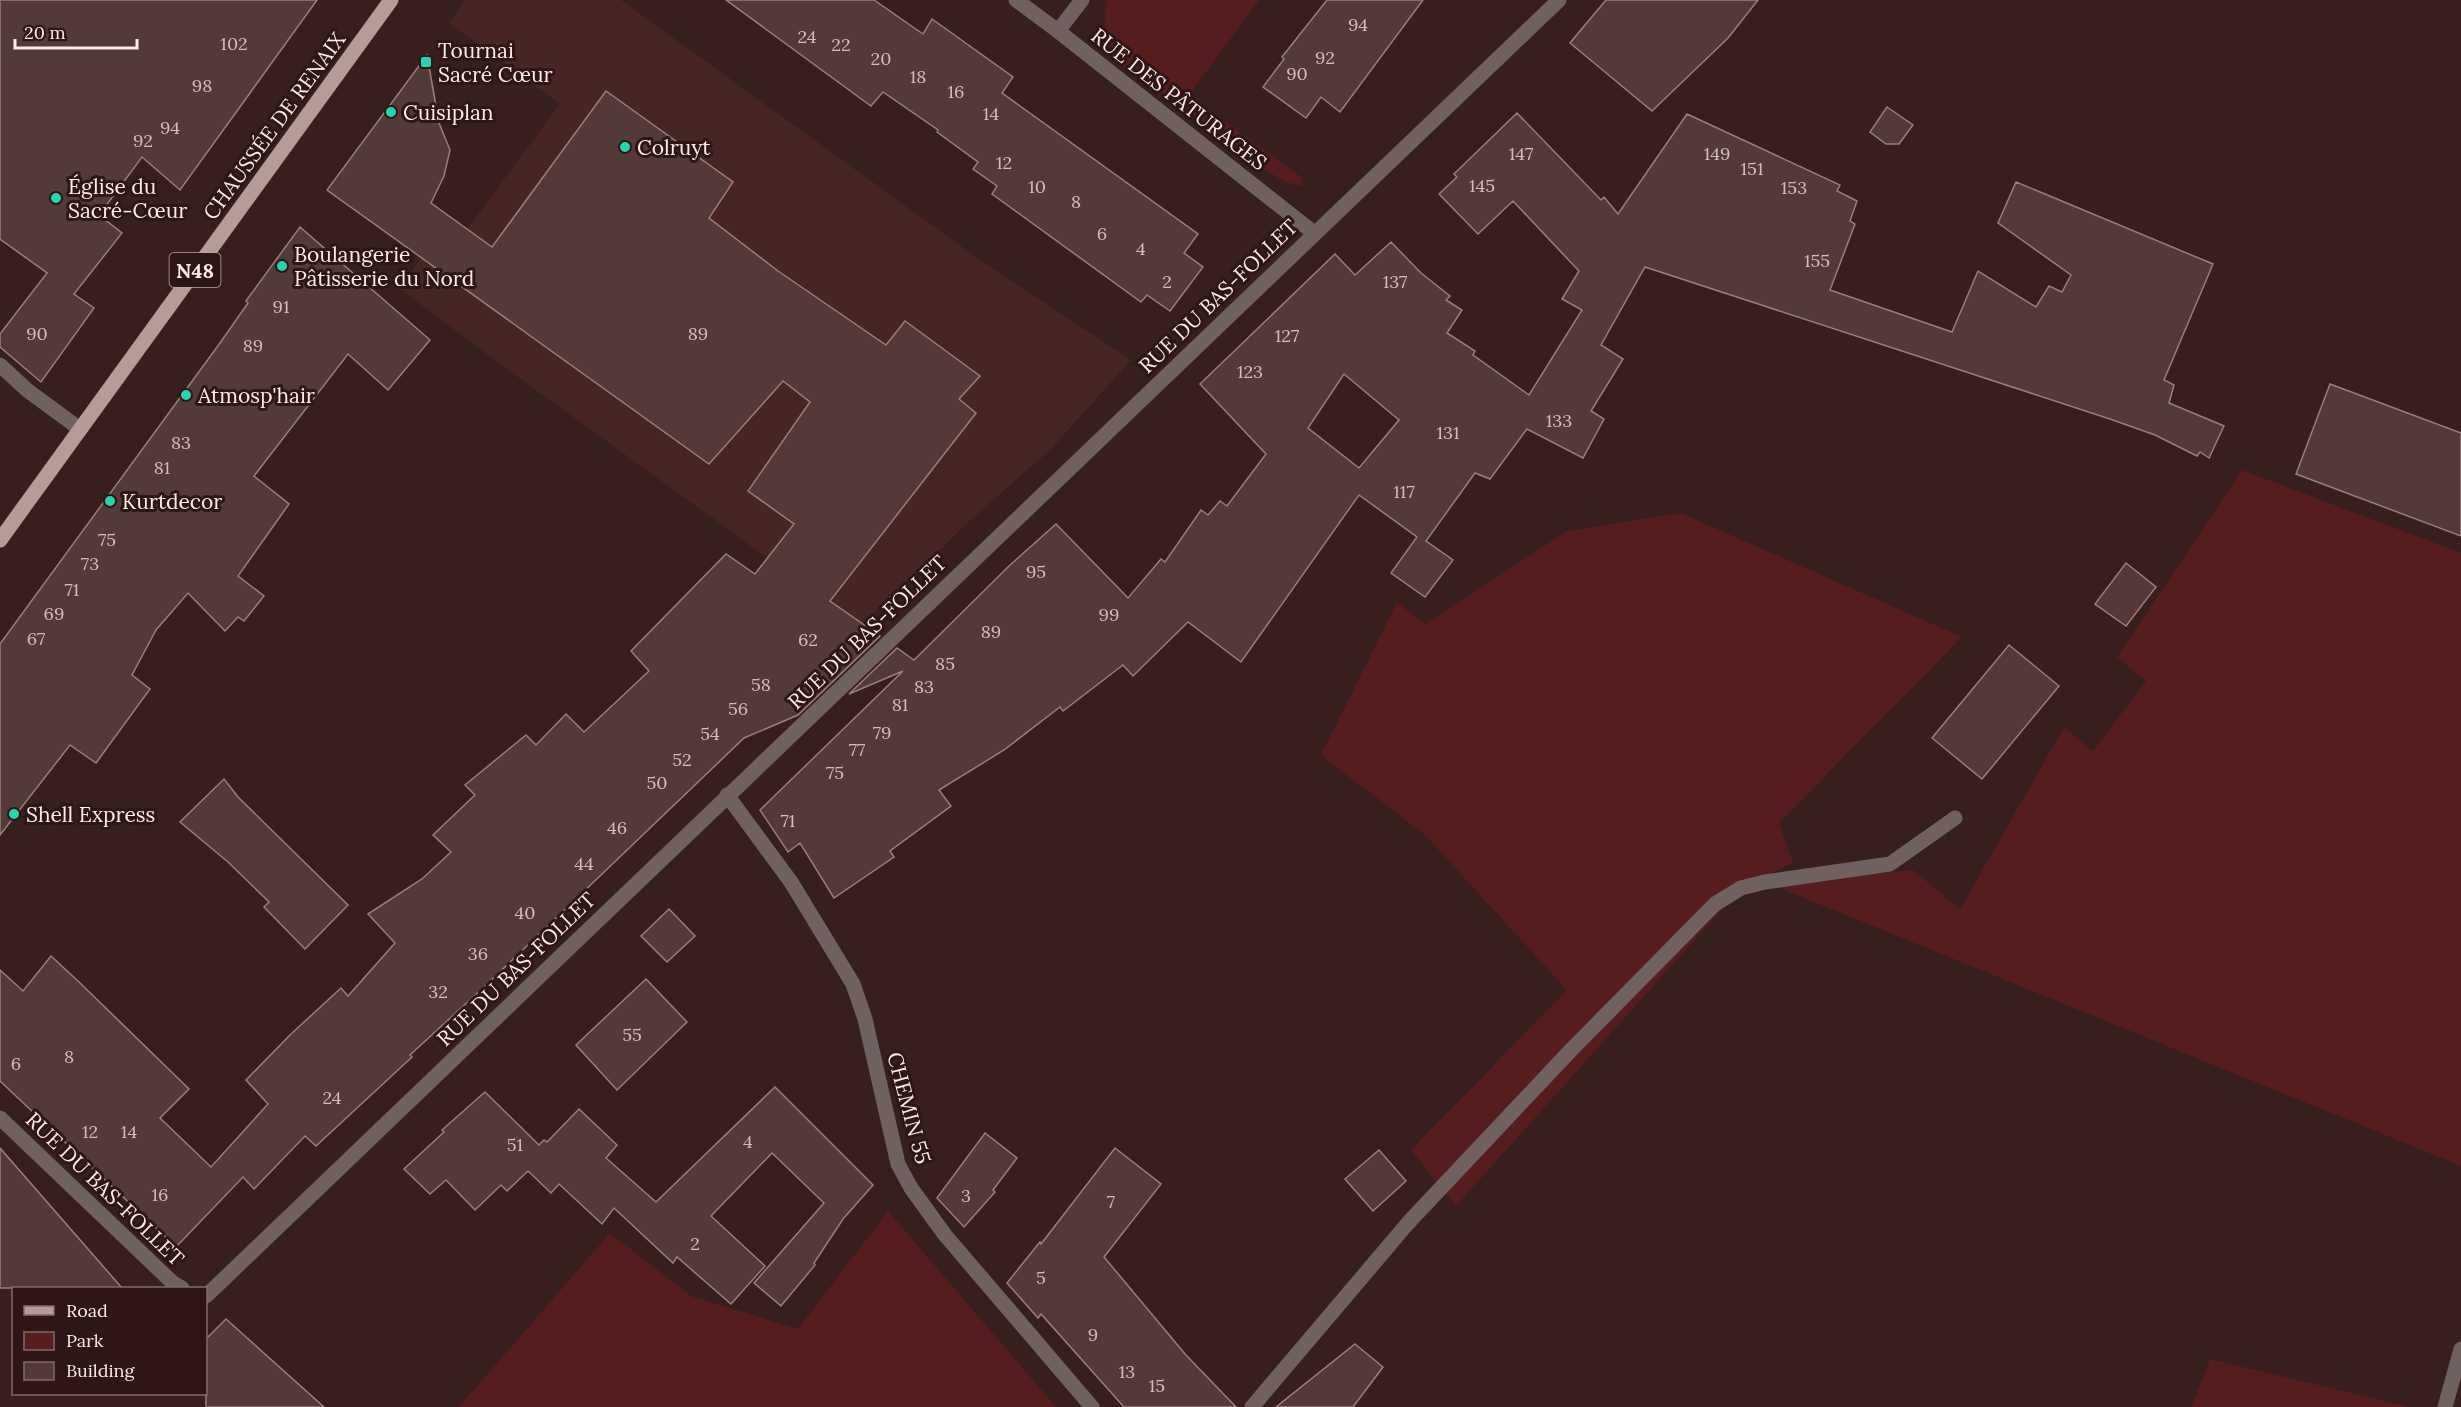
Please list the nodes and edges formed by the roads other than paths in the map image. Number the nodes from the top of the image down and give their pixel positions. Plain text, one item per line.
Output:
1 (392, 0) edge
2 (1016, 0) edge
3 (1082, 0) edge
4 (1559, 0) edge
5 (1058, 31) junction
6 (1314, 233) junction
7 (0, 366) edge
8 (80, 429) junction
9 (0, 540) edge
10 (727, 795) junction
11 (1955, 818) dead end
12 (0, 1118) edge
13 (180, 1287) edge
14 (207, 1295) edge
15 (2461, 1349) edge
16 (1092, 1407) edge
17 (1252, 1407) edge
18 (2445, 1407) edge

1 - 8 main road, CHAUSSÉE DE RENAIX / N48
2 - 5 street, RUE DES PÂTURAGES
3 - 5 street
4 - 6 street, RUE DU BAS-FOLLET
5 - 6 street, RUE DES PÂTURAGES
6 - 10 street, RUE DU BAS-FOLLET
7 - 8 street
8 - 9 main road, CHAUSSÉE DE RENAIX / N48
10 - 14 street, RUE DU BAS-FOLLET
10 - 16 street, CHEMIN 55
11 - 17 street
12 - 13 street, RUE DU BAS-FOLLET
15 - 18 street

